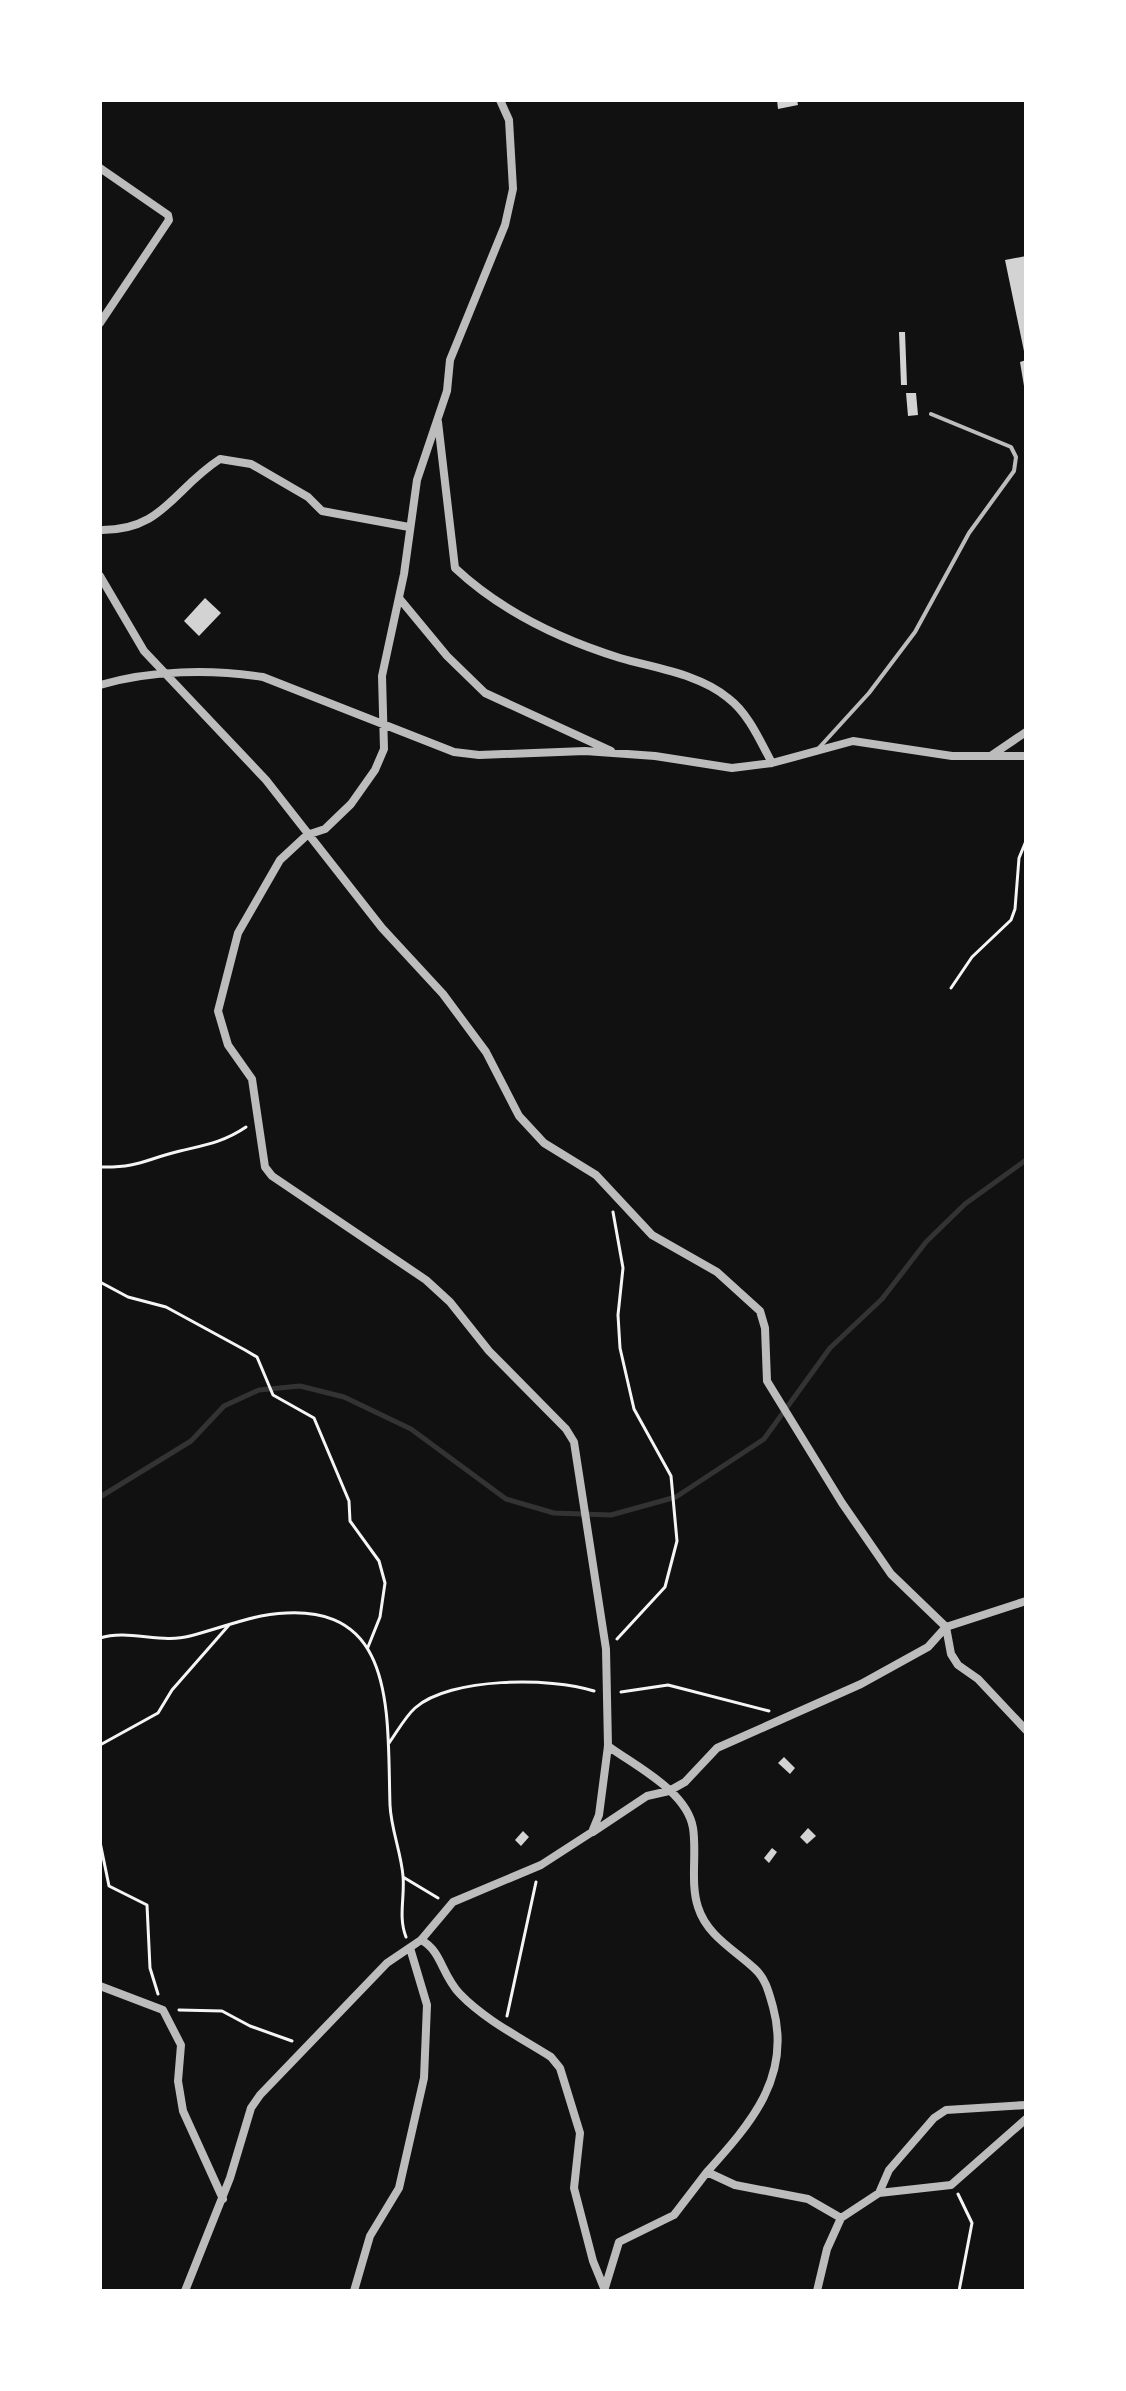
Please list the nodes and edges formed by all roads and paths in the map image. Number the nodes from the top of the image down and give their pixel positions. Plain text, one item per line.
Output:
1 (500, 100) edge
2 (100, 168) edge
3 (100, 323) edge
4 (931, 414) dead end
5 (438, 417) junction
6 (409, 527) junction
7 (100, 530) edge
8 (100, 576) edge
9 (399, 598) junction
10 (165, 674) junction
11 (100, 685) edge
12 (383, 725) junction
13 (1026, 732) edge
14 (816, 751) junction
15 (615, 753) junction
16 (992, 756) junction
17 (1026, 756) edge
18 (772, 763) junction
19 (307, 835) junction
20 (1026, 841) edge
21 (951, 988) dead end
22 (258, 1117) junction
23 (100, 1167) edge
24 (607, 1187) junction
25 (100, 1282) edge
26 (1026, 1601) edge
27 (230, 1624) junction
28 (946, 1627) junction
29 (100, 1638) edge
30 (368, 1647) junction
31 (606, 1649) junction
32 (606, 1694) junction
33 (771, 1711) dead end
34 (1026, 1730) edge
35 (389, 1743) junction
36 (100, 1745) edge
37 (608, 1746) junction
38 (669, 1791) junction
39 (592, 1832) junction
40 (100, 1842) edge
41 (541, 1865) junction
42 (403, 1876) junction
43 (453, 1902) junction
44 (421, 1940) junction
45 (410, 1948) junction
46 (100, 1986) edge
47 (163, 2010) junction
48 (504, 2027) junction
49 (308, 2043) junction
50 (1026, 2105) edge
51 (1026, 2119) edge
52 (707, 2172) junction
53 (951, 2185) junction
54 (879, 2193) junction
55 (223, 2199) junction
56 (841, 2218) junction
57 (604, 2290) edge
58 (185, 2291) edge
59 (354, 2291) edge
60 (817, 2291) edge
61 (959, 2291) edge

1 - 5 street
2 - 3 street
4 - 14 lane
5 - 6 street
5 - 18 street
6 - 7 street
6 - 9 street
8 - 10 street
9 - 12 street
9 - 15 street
10 - 11 street
10 - 12 street
10 - 19 street
12 - 15 street
12 - 19 street
13 - 16 street
14 - 16 street
14 - 18 street
15 - 18 street
16 - 17 street
19 - 22 street
19 - 24 street
20 - 21 path
22 - 23 path
22 - 31 street
24 - 28 street
24 - 31 path
25 - 30 path
26 - 28 street
27 - 29 path
27 - 30 path
27 - 36 path
28 - 34 street
28 - 38 street
30 - 35 path
31 - 32 street
32 - 33 path
32 - 35 path
32 - 37 street
35 - 42 path
37 - 38 street
37 - 39 street
38 - 39 street
38 - 52 street
39 - 41 street
40 - 47 path
41 - 43 street
41 - 48 path
42 - 43 path
42 - 45 path
43 - 44 street
44 - 45 street
44 - 48 street
45 - 49 street
45 - 59 street
46 - 47 street
47 - 49 path
47 - 55 street
48 - 57 street
49 - 55 street
50 - 54 street
51 - 53 street
52 - 56 street
52 - 57 street
53 - 54 street
53 - 61 path
54 - 56 street
55 - 58 street
56 - 60 street

